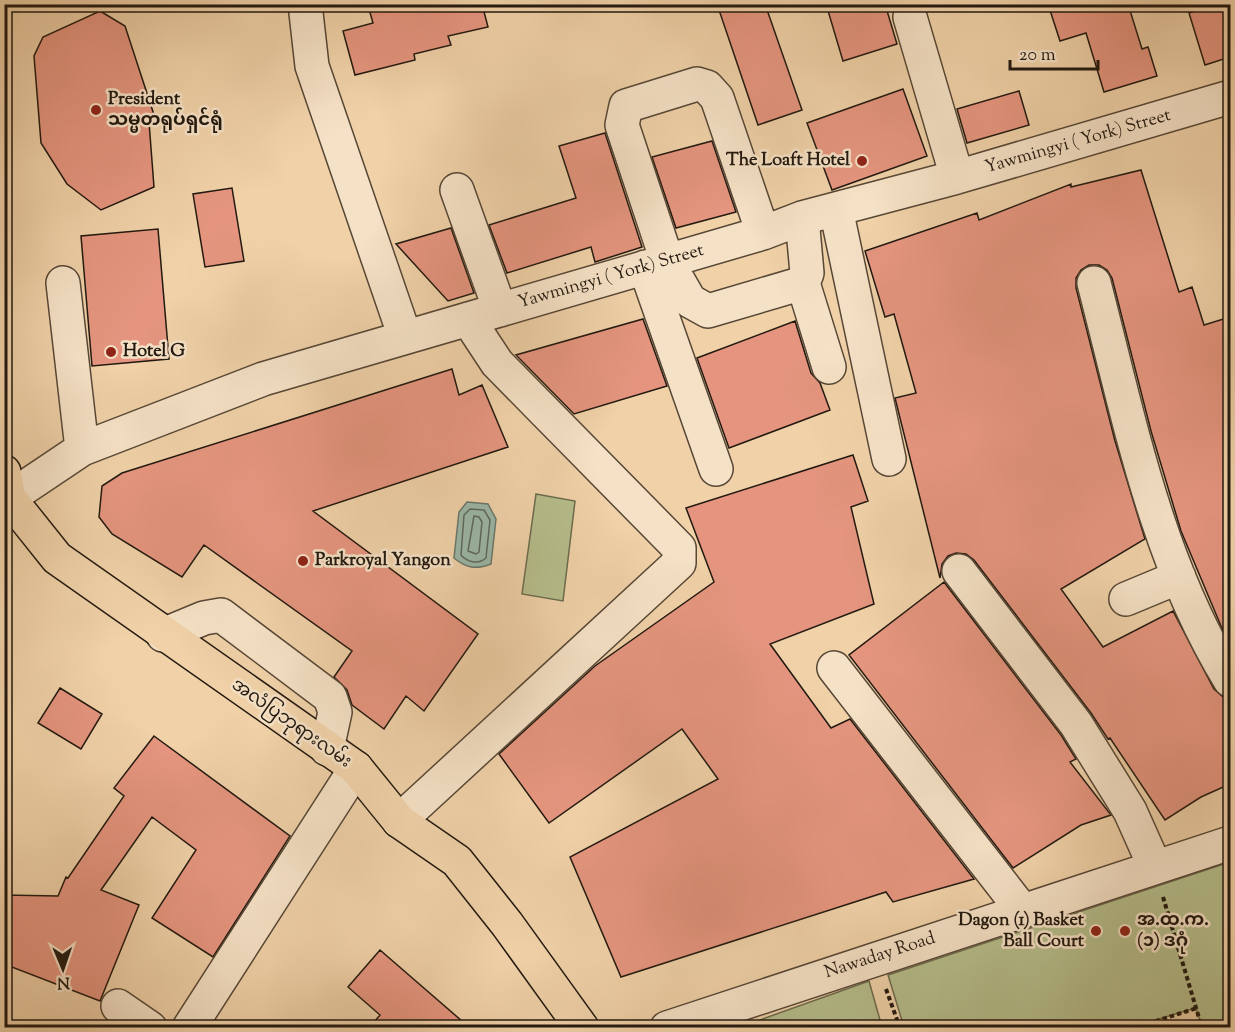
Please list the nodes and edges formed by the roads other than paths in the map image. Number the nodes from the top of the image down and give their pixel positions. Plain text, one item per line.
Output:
1 (305, 4) edge
2 (910, 17) dead end
3 (1230, 98) edge
4 (957, 177) junction
5 (457, 190) dead end
6 (836, 209) junction
7 (802, 218) junction
8 (763, 233) junction
9 (656, 264) junction
10 (63, 283) dead end
11 (803, 283) junction
12 (1094, 283) dead end
13 (500, 310) junction
14 (468, 319) junction
15 (405, 337) junction
16 (829, 367) dead end
17 (82, 449) junction
18 (889, 459) dead end
19 (716, 469) dead end
20 (7, 485) edge
21 (959, 571) dead end
22 (1179, 577) junction
23 (1126, 599) dead end
24 (164, 635) junction
25 (834, 668) dead end
26 (1230, 680) edge
27 (327, 749) junction
28 (356, 768) junction
29 (399, 821) junction
30 (1230, 843) edge
31 (1155, 867) junction
32 (1022, 910) junction
33 (118, 1006) dead end
34 (150, 1028) edge
35 (189, 1028) edge
36 (582, 1028) edge
37 (667, 1028) edge

1 - 15 street
2 - 4 street
3 - 4 street, Yawmingyi ( York) Street
4 - 6 street, Yawmingyi ( York) Street
5 - 13 street
6 - 7 street, Yawmingyi ( York) Street
6 - 18 street
7 - 8 street, Yawmingyi ( York) Street
7 - 11 street
8 - 9 street, Yawmingyi ( York) Street
8 - 9 street
9 - 11 street
9 - 13 street, Yawmingyi ( York) Street
9 - 19 street
10 - 17 street
11 - 16 street
12 - 22 street
13 - 14 street, Yawmingyi ( York) Street
14 - 15 street, Yawmingyi ( York) Street
14 - 29 street
15 - 17 street, Yawmingyi ( York) Street
17 - 20 street, Yawmingyi ( York) Street
20 - 24 main road, အလံပြဘုရားလမ်း
21 - 31 street
22 - 23 street
22 - 26 street
24 - 27 main road, အလံပြဘုရားလမ်း
24 - 27 street
25 - 32 street
27 - 28 main road, အလံပြဘုရားလမ်း
28 - 29 main road, အလံပြဘုရားလမ်း
28 - 35 street
29 - 36 main road, အလံပြဘုရားလမ်း
30 - 31 street, Nawaday Road
31 - 32 street, Nawaday Road
32 - 37 street, Nawaday Road
33 - 34 street

